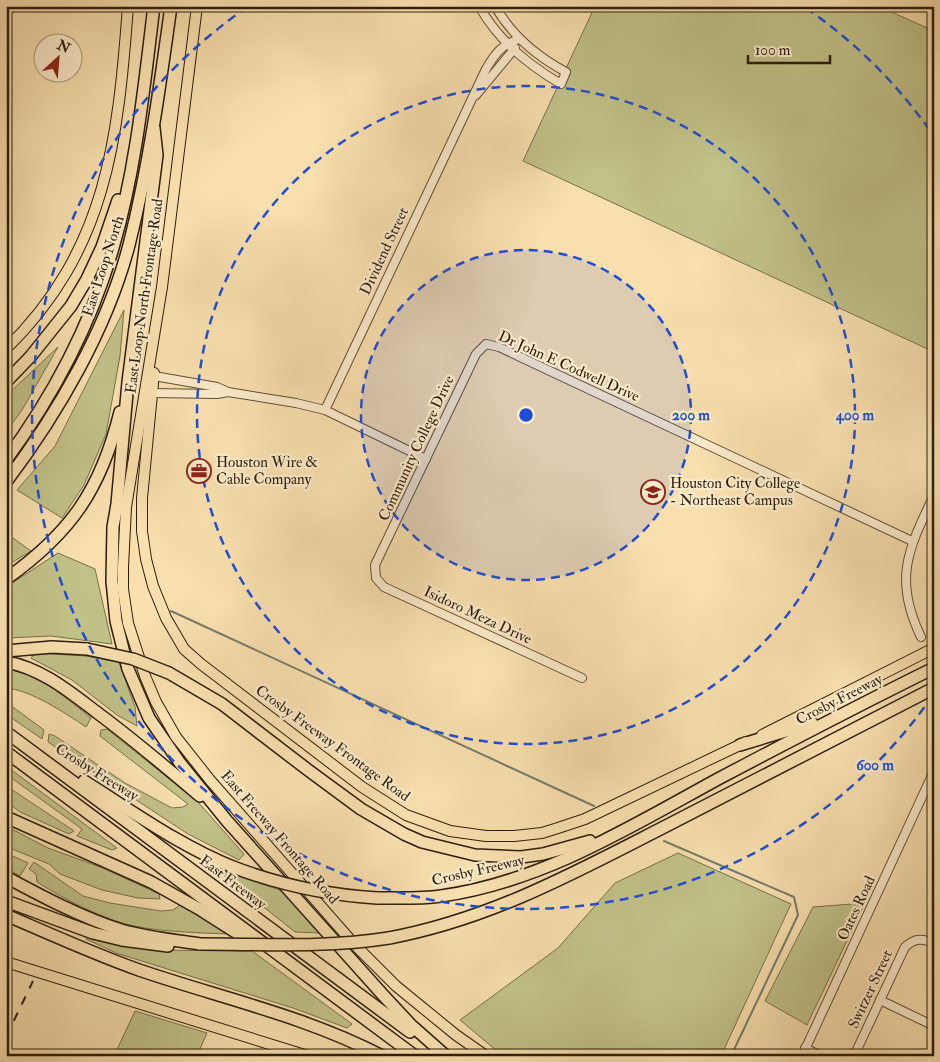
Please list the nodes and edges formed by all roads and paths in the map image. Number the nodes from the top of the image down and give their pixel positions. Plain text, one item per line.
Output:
1 (128, 6) edge
2 (154, 6) edge
3 (170, 6) edge
4 (197, 6) edge
5 (479, 6) edge
6 (495, 6) edge
7 (519, 40) junction
8 (507, 43) junction
9 (514, 52) junction
10 (468, 104) junction
11 (154, 128) junction
12 (133, 156) junction
13 (154, 340) junction
14 (486, 344) joint
15 (6, 349) edge
16 (154, 376) junction
17 (9, 378) edge
18 (128, 382) junction
19 (194, 383) junction
20 (228, 392) junction
21 (152, 393) junction
22 (192, 394) junction
23 (325, 410) junction
24 (426, 459) junction
25 (6, 460) edge
26 (6, 482) edge
27 (934, 495) edge
28 (912, 541) junction
29 (375, 565) joint
30 (6, 579) edge
31 (124, 589) joint
32 (921, 637) dead end
33 (934, 648) edge
34 (6, 651) edge
35 (6, 662) edge
36 (934, 668) edge
37 (582, 678) dead end
38 (934, 688) edge
39 (840, 714) junction
40 (6, 732) edge
41 (19, 741) junction
42 (740, 745) junction
43 (6, 752) edge
44 (934, 771) edge
45 (7, 818) edge
46 (227, 821) junction
47 (636, 824) junction
48 (6, 877) edge
49 (6, 901) edge
50 (6, 915) edge
51 (172, 943) junction
52 (934, 944) edge
53 (6, 962) edge
54 (307, 975) junction
55 (880, 1000) junction
56 (934, 1026) edge
57 (804, 1052) edge
58 (308, 1056) edge
59 (382, 1056) edge
60 (415, 1056) edge
61 (445, 1056) edge
62 (486, 1056) edge
63 (821, 1056) edge
64 (854, 1056) edge

1 - 15 main road
2 - 12 highway, East Loop North
3 - 11 highway, East Loop North
4 - 13 main road, East Loop North Frontage Road
5 - 8 street
6 - 7 street
7 - 8 street
7 - 9 street, Dividend Street
7 - 9 street
8 - 9 street
8 - 10 street, Dividend Street
9 - 10 street, Dividend Street
10 - 23 street, Dividend Street
11 - 18 highway
11 - 26 highway, East Loop North
12 - 17 highway
12 - 25 highway, East Loop North
13 - 16 main road, Crosby Freeway Frontage Road
13 - 31 main road, East Loop North Frontage Road
14 - 24 street, Community College Drive
14 - 28 street, Dr John E Codwell Drive
16 - 19 street
16 - 21 main road, Crosby Freeway Frontage Road
18 - 30 highway
18 - 46 highway
19 - 20 street
19 - 22 street
20 - 22 street
20 - 23 street
21 - 22 street
21 - 42 main road, Crosby Freeway Frontage Road
23 - 24 street
24 - 29 street, Community College Drive
27 - 28 street
28 - 32 street
29 - 37 street, Isidoro Meza Drive
31 - 62 main road, East Freeway Frontage Road
33 - 42 main road, Crosby Freeway Frontage Road
34 - 47 highway, bridge
35 - 46 highway
36 - 39 highway, Crosby Freeway
38 - 51 highway, bridge
39 - 42 highway
39 - 47 highway, Crosby Freeway
40 - 41 highway, East Freeway
41 - 47 highway, Crosby Freeway, bridge
41 - 61 highway, East Freeway
43 - 54 highway, East Freeway
44 - 57 street, Oates Road
45 - 54 highway
46 - 61 highway
48 - 51 highway
49 - 51 highway
50 - 59 highway
52 - 55 street, Switzer Street
53 - 58 main road
54 - 60 highway, East Freeway
55 - 56 street
55 - 64 street, Switzer Street
57 - 63 street

